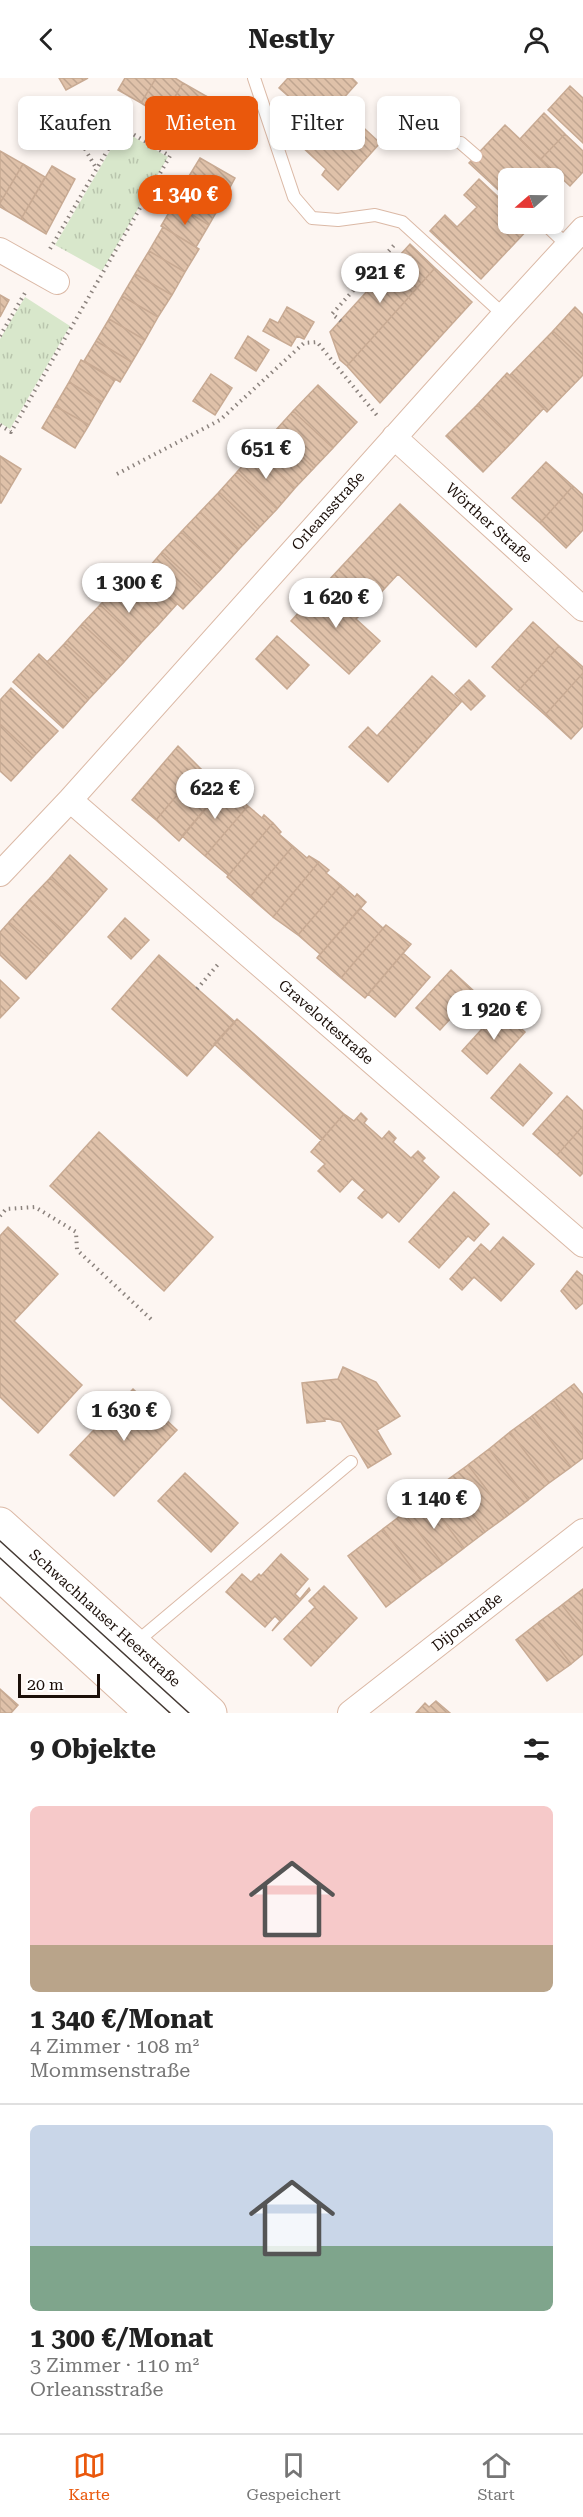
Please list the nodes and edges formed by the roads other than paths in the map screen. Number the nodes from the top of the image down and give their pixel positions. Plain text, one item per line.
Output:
1 (254, 78) edge
2 (461, 143) dead end
3 (476, 156) dead end
4 (575, 238) edge
5 (0, 250) edge
6 (47, 277) road end
7 (504, 315) junction
8 (394, 437) junction
9 (583, 609) edge
10 (70, 800) junction
11 (0, 874) edge
12 (583, 1245) edge
13 (351, 1462) dead end
14 (0, 1524) edge
15 (583, 1531) edge
16 (0, 1550) edge
17 (0, 1574) edge
18 (134, 1644) junction
19 (152, 1713) edge
20 (180, 1713) edge
21 (210, 1713) edge
22 (350, 1713) edge

1 - 7 lane
2 - 3 lane
4 - 7 street, Orleansstraße
5 - 6 street
7 - 8 street, Orleansstraße
8 - 9 street, Wörther Straße
8 - 10 street, Orleansstraße
10 - 11 street, Orleansstraße
10 - 12 street, Gravelottestraße
13 - 18 lane
14 - 18 main road, Schwachhauser Heerstraße
15 - 22 street, Dijonstraße
16 - 20 lane
17 - 19 main road
18 - 21 main road, Schwachhauser Heerstraße

